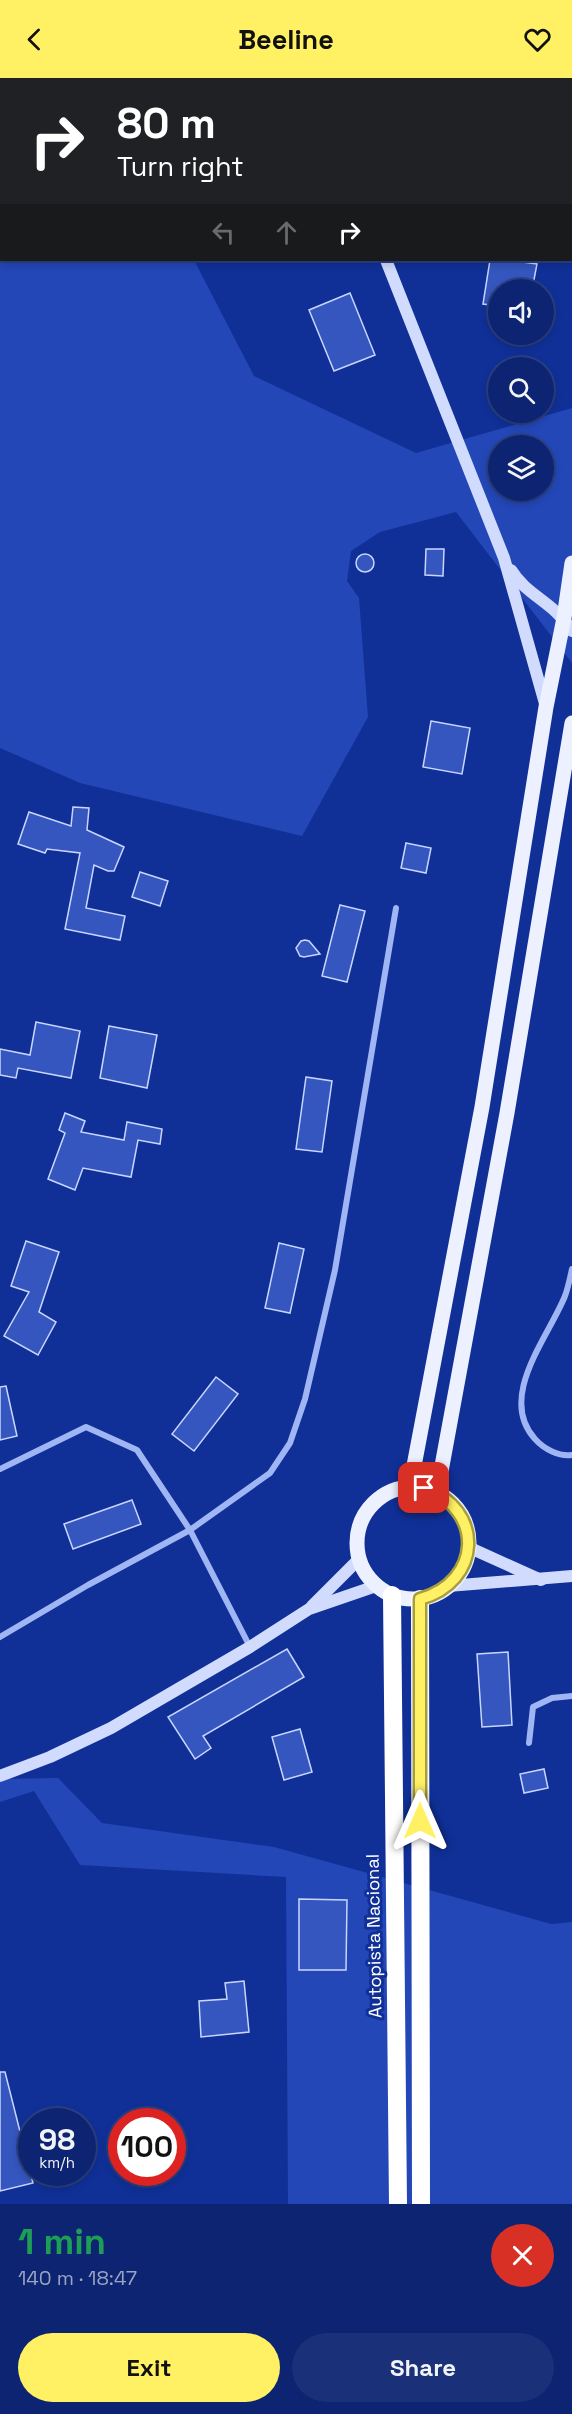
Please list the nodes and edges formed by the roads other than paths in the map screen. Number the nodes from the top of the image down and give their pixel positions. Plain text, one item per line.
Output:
1 (386, 261) edge
2 (504, 558) junction
3 (572, 563) edge
4 (568, 625) edge
5 (546, 707) junction
6 (572, 723) edge
7 (396, 908) dead end
8 (572, 1269) edge
9 (572, 1455) edge
10 (0, 1469) edge
11 (410, 1487) junction
12 (437, 1492) junction
13 (190, 1530) junction
14 (468, 1547) junction
15 (359, 1559) junction
16 (572, 1576) edge
17 (542, 1580) junction
18 (448, 1586) junction
19 (384, 1590) junction
20 (420, 1599) junction
21 (309, 1609) junction
22 (0, 1637) edge
23 (250, 1647) junction
24 (572, 1696) edge
25 (529, 1743) dead end
26 (0, 1776) edge
27 (398, 2204) edge
28 (421, 2204) edge

1 - 2 street
2 - 4 street
2 - 5 street
3 - 4 main road
4 - 5 main road
5 - 11 main road
6 - 12 main road
7 - 13 street
8 - 9 street
10 - 13 street
11 - 12 main road
11 - 15 main road
12 - 14 main road
13 - 22 street
13 - 23 street
14 - 17 street
14 - 18 main road
15 - 19 main road
15 - 21 street
16 - 17 street
17 - 18 street
18 - 20 main road
19 - 20 main road
19 - 21 street
19 - 27 highway, Autopista Nacional
20 - 28 highway
21 - 23 street
23 - 26 street
24 - 25 street

